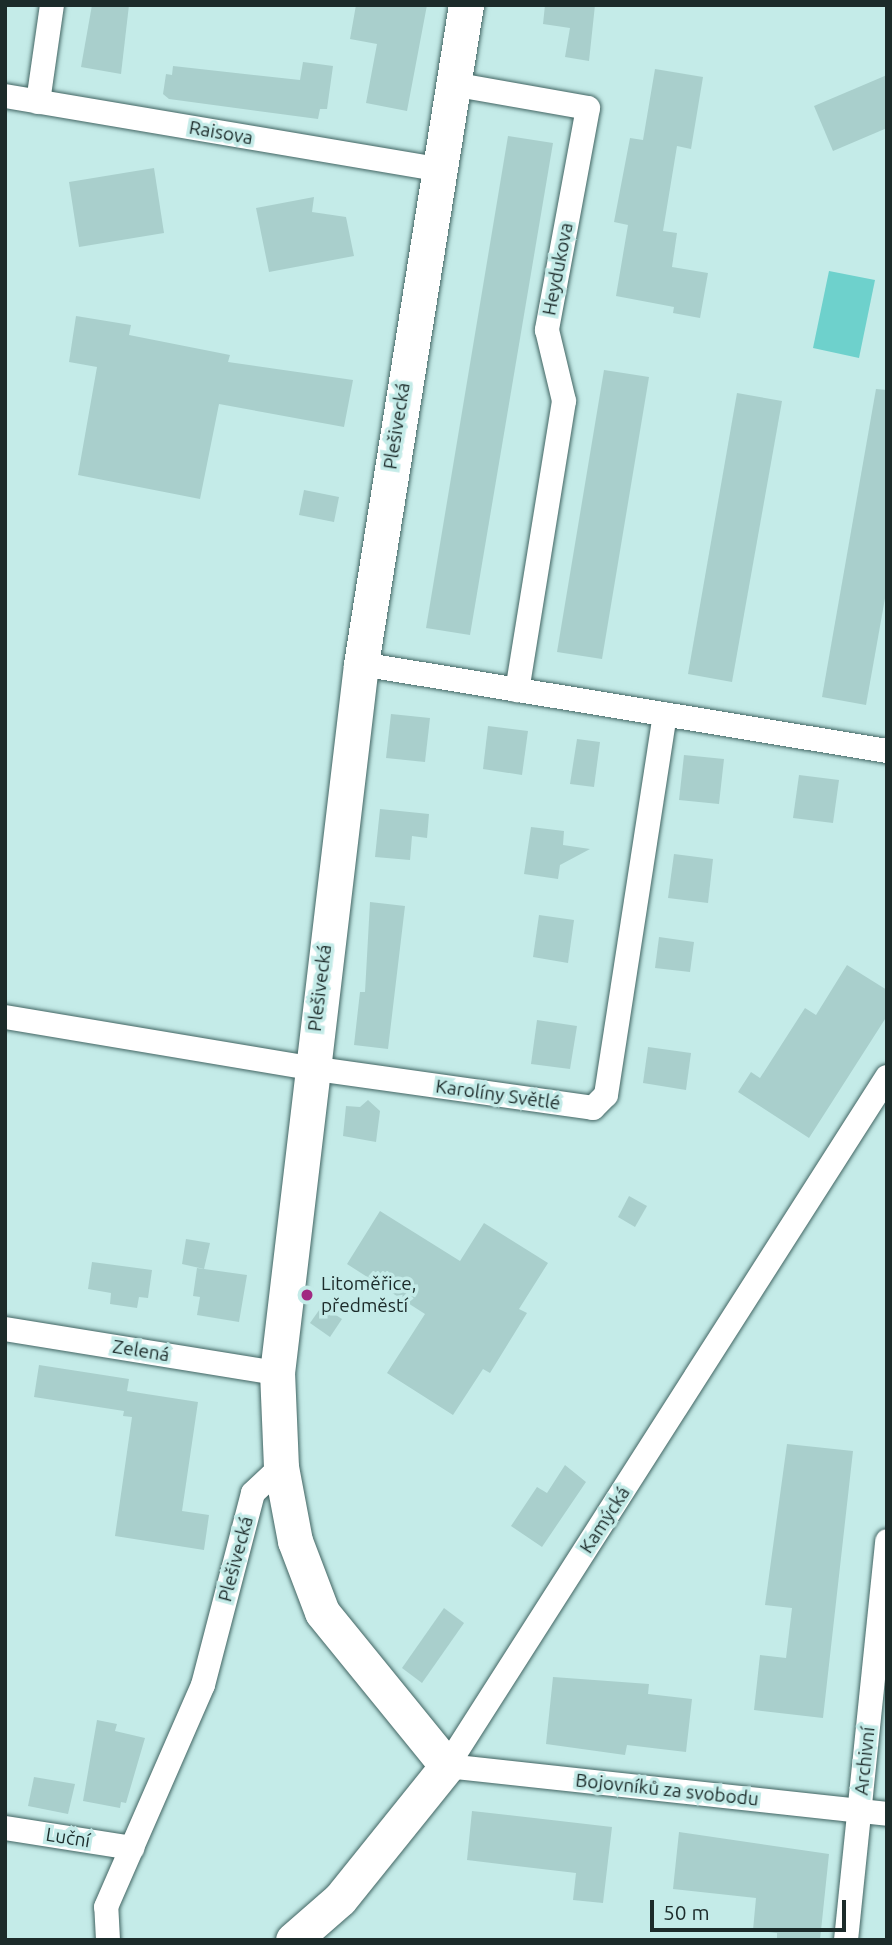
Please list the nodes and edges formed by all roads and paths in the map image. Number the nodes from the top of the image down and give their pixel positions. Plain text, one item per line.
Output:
1 (52, 5) edge
2 (466, 5) edge
3 (452, 84) junction
4 (5, 96) edge
5 (38, 102) junction
6 (436, 169) junction
7 (361, 664) junction
8 (517, 690) junction
9 (665, 715) junction
10 (887, 751) edge
11 (5, 1017) edge
12 (310, 1068) junction
13 (887, 1077) edge
14 (5, 1329) edge
15 (277, 1373) junction
16 (281, 1467) junction
17 (887, 1541) edge
18 (447, 1766) junction
19 (860, 1811) junction
20 (887, 1814) edge
21 (5, 1828) edge
22 (131, 1848) junction
23 (108, 1940) edge
24 (293, 1940) edge
25 (846, 1940) edge

1 - 5 street
2 - 3 street, Plešivecká
3 - 6 street, Plešivecká
3 - 8 street, Heydukova
4 - 5 street, Raisova
5 - 6 street, Raisova
6 - 7 street, Plešivecká
7 - 8 street
7 - 12 street, Plešivecká
8 - 9 street
9 - 10 street
9 - 12 street, Karolíny Světlé
11 - 12 street, Karolíny Světlé
12 - 15 street, Plešivecká
13 - 18 street, Kamýcká
14 - 15 street, Zelená
15 - 16 street, Plešivecká
16 - 18 street
16 - 22 street, Plešivecká
17 - 19 street, Archivní
18 - 19 street, Bojovníků za svobodu
18 - 24 street, Kamýcká
19 - 20 street, Bojovníků za svobodu
19 - 25 street, Archivní
21 - 22 street, Luční
22 - 23 street, Plešivecká

